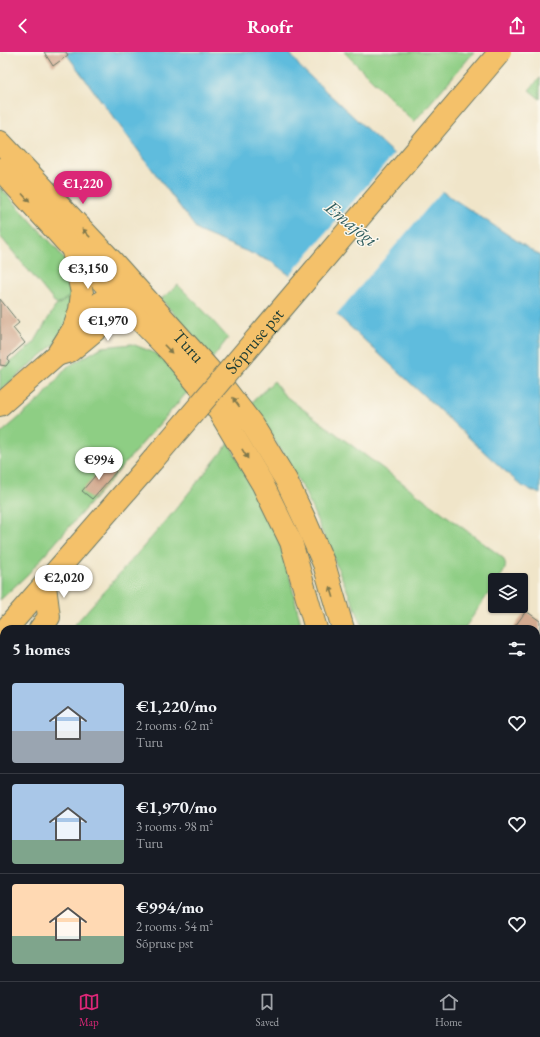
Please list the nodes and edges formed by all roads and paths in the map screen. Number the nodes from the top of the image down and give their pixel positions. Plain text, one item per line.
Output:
1 (500, 52) edge
2 (0, 142) edge
3 (0, 169) edge
4 (73, 251) junction
5 (126, 292) junction
6 (74, 328) junction
7 (57, 355) junction
8 (0, 405) edge
9 (45, 586) junction
10 (5, 625) edge
11 (10, 625) edge
12 (42, 625) edge
13 (315, 625) edge
14 (342, 625) edge

1 - 9 main road, Sõpruse pst, bridge
5 -> 2 main road, Turu
3 -> 4 main road, Turu
4 - 5 main road, Turu
4 - 6 main road
5 - 6 main road
5 - 7 main road
5 -> 13 main road, Turu
14 -> 5 main road, Turu
6 - 7 main road
7 - 8 main road
9 - 10 main road
9 - 11 main road, Sõpruse pst
9 - 12 main road

